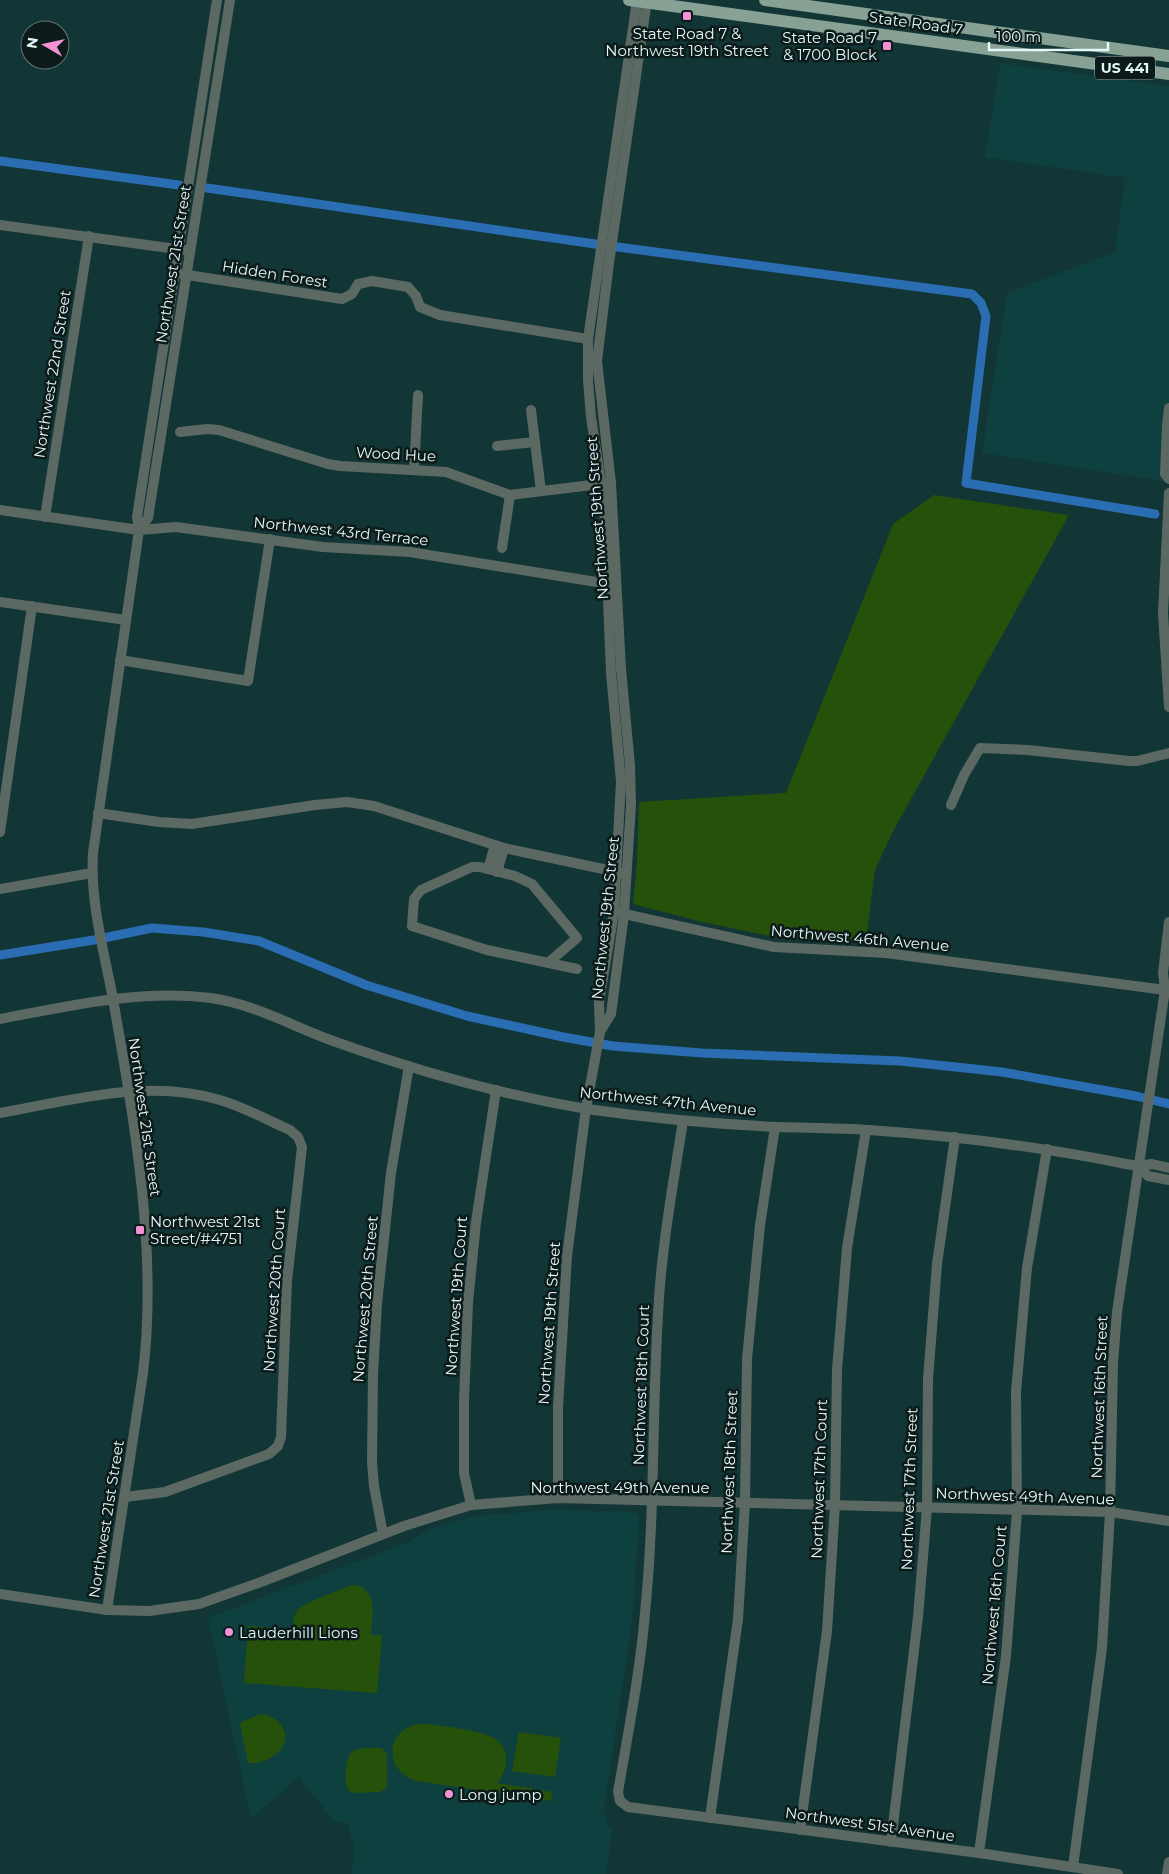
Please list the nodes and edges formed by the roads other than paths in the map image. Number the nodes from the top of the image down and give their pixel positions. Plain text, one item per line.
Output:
1 (217, 0) edge
2 (230, 0) edge
3 (765, 0) edge
4 (639, 1) edge
5 (909, 20) junction
6 (948, 25) junction
7 (854, 30) junction
8 (900, 37) junction
9 (1038, 38) junction
10 (995, 50) junction
11 (1169, 56) edge
12 (1169, 74) edge
13 (0, 224) edge
14 (90, 236) junction
15 (178, 249) junction
16 (190, 250) junction
17 (604, 263) junction
18 (175, 273) junction
19 (186, 275) junction
20 (588, 339) junction
21 (418, 395) dead end
22 (1169, 408) edge
23 (531, 410) dead end
24 (180, 432) dead end
25 (535, 442) junction
26 (497, 446) dead end
27 (414, 470) junction
28 (1169, 479) edge
29 (607, 484) junction
30 (541, 492) junction
31 (1169, 494) edge
32 (510, 495) junction
33 (0, 510) edge
34 (45, 517) junction
35 (139, 530) junction
36 (270, 539) junction
37 (502, 548) dead end
38 (613, 583) junction
39 (1167, 591) edge
40 (0, 602) edge
41 (1169, 602) edge
42 (32, 606) junction
43 (126, 620) junction
44 (120, 660) junction
45 (1169, 707) edge
46 (1169, 753) edge
47 (951, 805) dead end
48 (98, 813) junction
49 (0, 832) edge
50 (500, 847) junction
51 (492, 870) junction
52 (92, 873) junction
53 (622, 873) junction
54 (0, 889) edge
55 (619, 913) junction
56 (1169, 922) edge
57 (549, 962) junction
58 (577, 969) dead end
59 (1167, 986) edge
60 (113, 998) junction
61 (0, 1019) edge
62 (1158, 1035) junction
63 (1169, 1038) edge
64 (409, 1066) junction
65 (128, 1090) junction
66 (496, 1090) junction
67 (586, 1108) junction
68 (0, 1113) edge
69 (683, 1121) junction
70 (775, 1127) junction
71 (866, 1130) junction
72 (955, 1137) junction
73 (1047, 1149) junction
74 (1139, 1166) junction
75 (1169, 1168) edge
76 (1169, 1180) edge
77 (125, 1497) junction
78 (558, 1498) junction
79 (652, 1501) junction
80 (745, 1503) junction
81 (471, 1505) junction
82 (835, 1505) junction
83 (926, 1508) junction
84 (1017, 1510) junction
85 (1110, 1512) junction
86 (1169, 1521) edge
87 (383, 1534) junction
88 (0, 1594) edge
89 (107, 1610) junction
90 (620, 1801) joint
91 (710, 1818) junction
92 (800, 1830) junction
93 (891, 1842) junction
94 (979, 1853) junction
95 (1169, 1862) edge
96 (1073, 1867) junction
97 (1118, 1874) edge
98 (1167, 1874) edge

1 - 15 street, Northwest 21st Street
2 - 16 street, Northwest 21st Street
3 - 5 main road, State Road 7 / US 441
4 - 7 main road, State Road 7 / US 441
4 - 17 street, Northwest 19th Street
5 - 6 main road, State Road 7 / US 441
5 - 7 main road
6 - 8 main road
6 - 9 main road, State Road 7 / US 441
7 - 8 main road, State Road 7 / US 441
8 - 10 main road, State Road 7 / US 441
9 - 10 main road
9 - 11 main road, State Road 7 / US 441
10 - 12 main road, State Road 7 / US 441
13 - 14 street
14 - 15 street
14 - 34 street, Northwest 22nd Street
15 - 16 street
15 - 18 street, Northwest 21st Street
16 - 19 street, Northwest 21st Street
17 - 20 street, Northwest 19th Street
17 - 29 street, Northwest 19th Street
18 - 19 street, Hidden Forest
18 - 35 street, Northwest 21st Street
19 - 20 street, Hidden Forest
19 - 35 street, Northwest 21st Street
20 - 29 street, Northwest 19th Street
21 - 27 street
22 - 28 street
23 - 25 street
24 - 27 street, Wood Hue
25 - 26 street
25 - 30 street
27 - 32 street, Wood Hue
29 - 30 street, Wood Hue
29 - 38 street, Northwest 19th Street
30 - 32 street, Wood Hue
31 - 39 street
32 - 37 street
33 - 34 street, Northwest 43rd Terrace
34 - 35 street, Northwest 43rd Terrace
35 - 36 street, Northwest 43rd Terrace
35 - 43 street, Northwest 21st Street
36 - 38 street, Northwest 43rd Terrace
36 - 44 street
38 - 53 street, Northwest 19th Street
39 - 41 street
39 - 45 street
40 - 42 street
42 - 43 street
42 - 49 street
43 - 44 street, Northwest 21st Street
44 - 48 street, Northwest 21st Street
46 - 47 street
48 - 50 street
48 - 52 street, Northwest 21st Street
50 - 51 street
50 - 53 street
51 - 57 street
51 - 57 street
52 - 54 street
52 - 60 street, Northwest 21st Street
53 - 55 street, Northwest 19th Street
55 - 59 street, Northwest 46th Avenue
55 - 67 street, Northwest 19th Street
56 - 59 street, Northwest 16th Street
57 - 58 street
59 - 62 street, Northwest 16th Street
60 - 61 street, Northwest 47th Avenue
60 - 64 street, Northwest 47th Avenue
60 - 65 street, Northwest 21st Street
62 - 63 street
62 - 74 street, Northwest 16th Street
64 - 66 street, Northwest 47th Avenue
64 - 87 street, Northwest 20th Street
65 - 68 street
65 - 77 street, Northwest 21st Street
65 - 77 street, Northwest 20th Court
66 - 67 street, Northwest 47th Avenue
66 - 81 street, Northwest 19th Court
67 - 69 street, Northwest 47th Avenue
67 - 78 street, Northwest 19th Street
69 - 70 street, Northwest 47th Avenue
69 - 79 street, Northwest 18th Court
70 - 71 street, Northwest 47th Avenue
70 - 80 street, Northwest 18th Street
71 - 72 street, Northwest 47th Avenue
71 - 82 street, Northwest 17th Court
72 - 73 street, Northwest 47th Avenue
72 - 83 street, Northwest 17th Street
73 - 74 street, Northwest 47th Avenue
73 - 84 street, Northwest 16th Court
74 - 75 street, Northwest 47th Avenue
74 - 76 street, Northwest 47th Avenue
74 - 85 street, Northwest 16th Street
77 - 89 street, Northwest 21st Street
78 - 79 street, Northwest 49th Avenue
78 - 81 street, Northwest 49th Avenue
79 - 80 street, Northwest 49th Avenue
79 - 90 street, Northwest 18th Court
80 - 82 street, Northwest 49th Avenue
80 - 91 street, Northwest 18th Street
81 - 87 street, Northwest 49th Avenue
82 - 83 street, Northwest 49th Avenue
82 - 92 street, Northwest 17th Court
83 - 84 street, Northwest 49th Avenue
83 - 93 street, Northwest 17th Street
84 - 85 street, Northwest 49th Avenue
84 - 94 street, Northwest 16th Court
85 - 86 street, Northwest 49th Avenue
85 - 96 street, Northwest 16th Street
87 - 89 street, Northwest 49th Avenue
88 - 89 street, Northwest 49th Avenue
90 - 91 street, Northwest 51st Avenue
91 - 92 street, Northwest 51st Avenue
92 - 93 street, Northwest 51st Avenue
93 - 94 street, Northwest 51st Avenue
94 - 96 street, Northwest 51st Avenue
95 - 98 street
96 - 97 street, Northwest 51st Avenue

